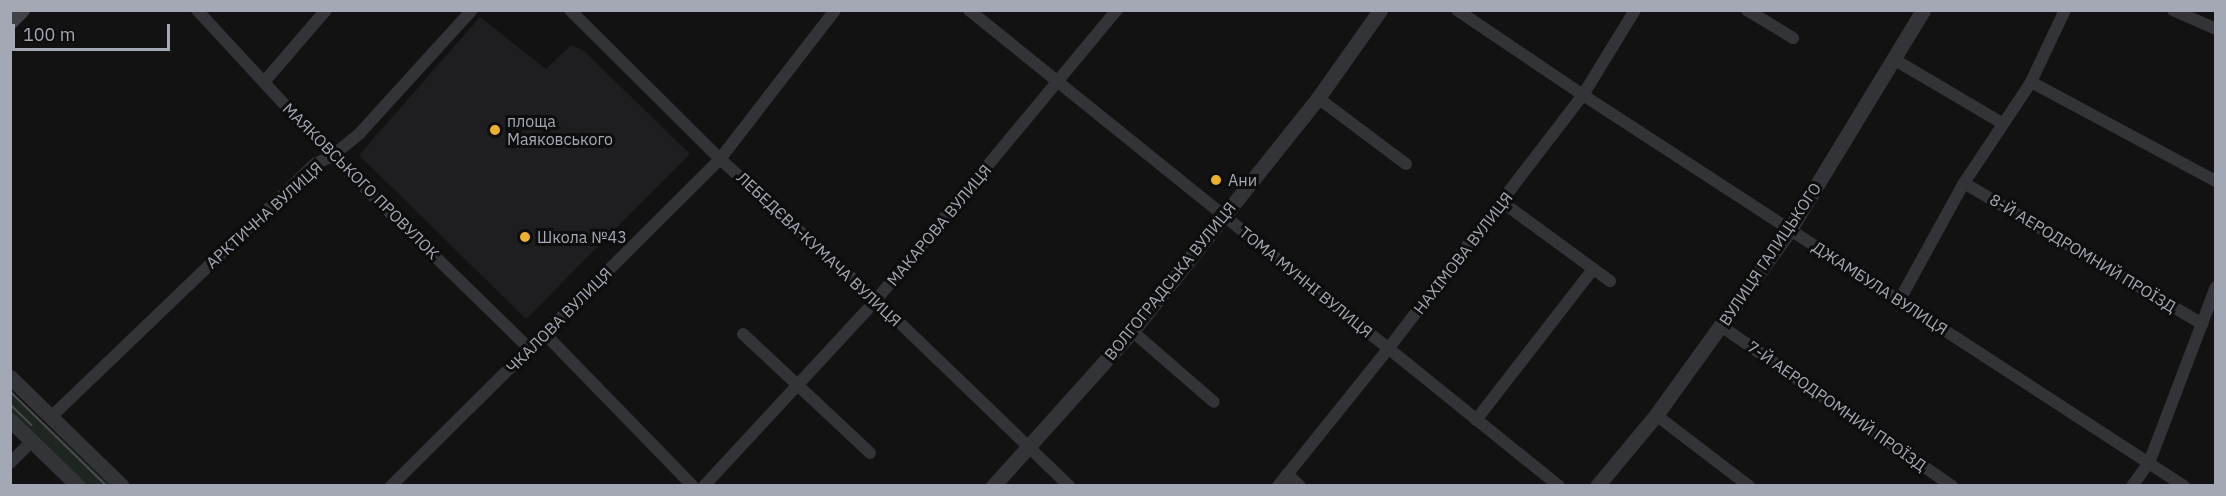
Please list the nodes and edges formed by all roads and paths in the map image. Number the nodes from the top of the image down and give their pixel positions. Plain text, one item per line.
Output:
1 (22, 10) edge
2 (196, 10) edge
3 (326, 10) edge
4 (472, 10) edge
5 (570, 10) edge
6 (836, 10) edge
7 (969, 10) edge
8 (1117, 10) edge
9 (1380, 10) edge
10 (1457, 10) edge
11 (1635, 10) edge
12 (1747, 10) edge
13 (1923, 10) edge
14 (2065, 10) edge
15 (2174, 10) edge
16 (10, 22) edge
17 (2216, 29) edge
18 (1793, 38) dead end
19 (1895, 60) junction
20 (264, 82) junction
21 (1059, 82) junction
22 (2031, 82) junction
23 (1583, 95) junction
24 (1318, 98) junction
25 (2002, 123) junction
26 (332, 156) junction
27 (720, 159) junction
28 (1406, 164) dead end
29 (2216, 180) edge
30 (1964, 183) junction
31 (1502, 202) junction
32 (1224, 216) junction
33 (1790, 229) junction
34 (1593, 268) junction
35 (1610, 281) dead end
36 (2216, 287) edge
37 (876, 300) junction
38 (1899, 301) junction
39 (2202, 324) junction
40 (1721, 326) junction
41 (1132, 331) junction
42 (545, 334) junction
43 (743, 334) dead end
44 (530, 349) junction
45 (1388, 349) junction
46 (10, 376) edge
47 (798, 386) junction
48 (1214, 402) dead end
49 (1656, 415) junction
50 (51, 417) junction
51 (10, 420) edge
52 (1476, 420) junction
53 (32, 441) junction
54 (1029, 448) junction
55 (870, 453) dead end
56 (10, 463) edge
57 (2149, 464) junction
58 (1287, 474) junction
59 (78, 486) edge
60 (122, 486) edge
61 (391, 486) edge
62 (693, 486) edge
63 (704, 486) edge
64 (993, 486) edge
65 (1069, 486) edge
66 (1278, 486) edge
67 (1300, 486) edge
68 (1559, 486) edge
69 (1598, 486) edge
70 (1749, 486) edge
71 (1952, 486) edge
72 (2132, 486) edge
73 (2184, 486) edge

1 - 16 main road
2 - 20 street, МАЯКОВСЬКОГО ПРОВУЛОК
3 - 20 street
4 - 26 street, АРКТИЧНА ВУЛИЦЯ
5 - 27 street, ЛЕБЕДЄВА-КУМАЧА ВУЛИЦЯ
6 - 27 street, ЧКАЛОВА ВУЛИЦЯ
7 - 21 street, ТОМА МУННІ ВУЛИЦЯ
8 - 21 street, МАКАРОВА ВУЛИЦЯ
9 - 24 street, ВОЛГОГРАДСЬКА ВУЛИЦЯ
10 - 23 street, ДЖАМБУЛА ВУЛИЦЯ
11 - 23 street, НАХІМОВА ВУЛИЦЯ
12 - 18 street
13 - 19 street, ВУЛИЦЯ ГАЛИЦЬКОГО
14 - 22 street
15 - 17 street
19 - 25 street
19 - 33 street, ВУЛИЦЯ ГАЛИЦЬКОГО
20 - 26 street, МАЯКОВСЬКОГО ПРОВУЛОК
21 - 32 street, ТОМА МУННІ ВУЛИЦЯ
21 - 37 street, МАКАРОВА ВУЛИЦЯ
22 - 25 street
22 - 29 street
23 - 31 street, НАХІМОВА ВУЛИЦЯ
23 - 33 street, ДЖАМБУЛА ВУЛИЦЯ
24 - 28 street
24 - 32 street, ВОЛГОГРАДСЬКА ВУЛИЦЯ
25 - 30 street
26 - 44 street, МАЯКОВСЬКОГО ПРОВУЛОК
26 - 50 street, АРКТИЧНА ВУЛИЦЯ
27 - 37 street, ЛЕБЕДЄВА-КУМАЧА ВУЛИЦЯ
27 - 42 street, ЧКАЛОВА ВУЛИЦЯ
30 - 38 street
30 - 39 street, 8-Й АЕРОДРОМНИЙ ПРОЇЗД
31 - 34 street
31 - 45 street, НАХІМОВА ВУЛИЦЯ
32 - 41 street, ВОЛГОГРАДСЬКА ВУЛИЦЯ
32 - 45 street, ТОМА МУННІ ВУЛИЦЯ
33 - 38 street, ДЖАМБУЛА ВУЛИЦЯ
33 - 40 street, ВУЛИЦЯ ГАЛИЦЬКОГО
34 - 35 street
34 - 52 street
36 - 39 street
37 - 47 street, МАКАРОВА ВУЛИЦЯ
37 - 54 street, ЛЕБЕДЄВА-КУМАЧА ВУЛИЦЯ
38 - 57 street, ДЖАМБУЛА ВУЛИЦЯ
39 - 57 street
40 - 49 street, ВУЛИЦЯ ГАЛИЦЬКОГО
40 - 71 street, 7-Й АЕРОДРОМНИЙ ПРОЇЗД
41 - 48 street
41 - 54 street, ВОЛГОГРАДСЬКА ВУЛИЦЯ
42 - 44 street, ЧКАЛОВА ВУЛИЦЯ
42 - 62 street
43 - 47 street
44 - 61 street, ЧКАЛОВА ВУЛИЦЯ
45 - 52 street, ТОМА МУННІ ВУЛИЦЯ
45 - 58 street, НАХІМОВА ВУЛИЦЯ
46 - 50 street
47 - 55 street
47 - 63 street, МАКАРОВА ВУЛИЦЯ
49 - 69 street, ВУЛИЦЯ ГАЛИЦЬКОГО
49 - 70 street
50 - 60 street
51 - 53 street
52 - 68 street, ТОМА МУННІ ВУЛИЦЯ
53 - 56 street
53 - 59 street
54 - 64 street, ВОЛГОГРАДСЬКА ВУЛИЦЯ
54 - 65 street, ЛЕБЕДЄВА-КУМАЧА ВУЛИЦЯ
57 - 72 street
57 - 73 street, ДЖАМБУЛА ВУЛИЦЯ
58 - 66 street, НАХІМОВА ВУЛИЦЯ
58 - 67 street

